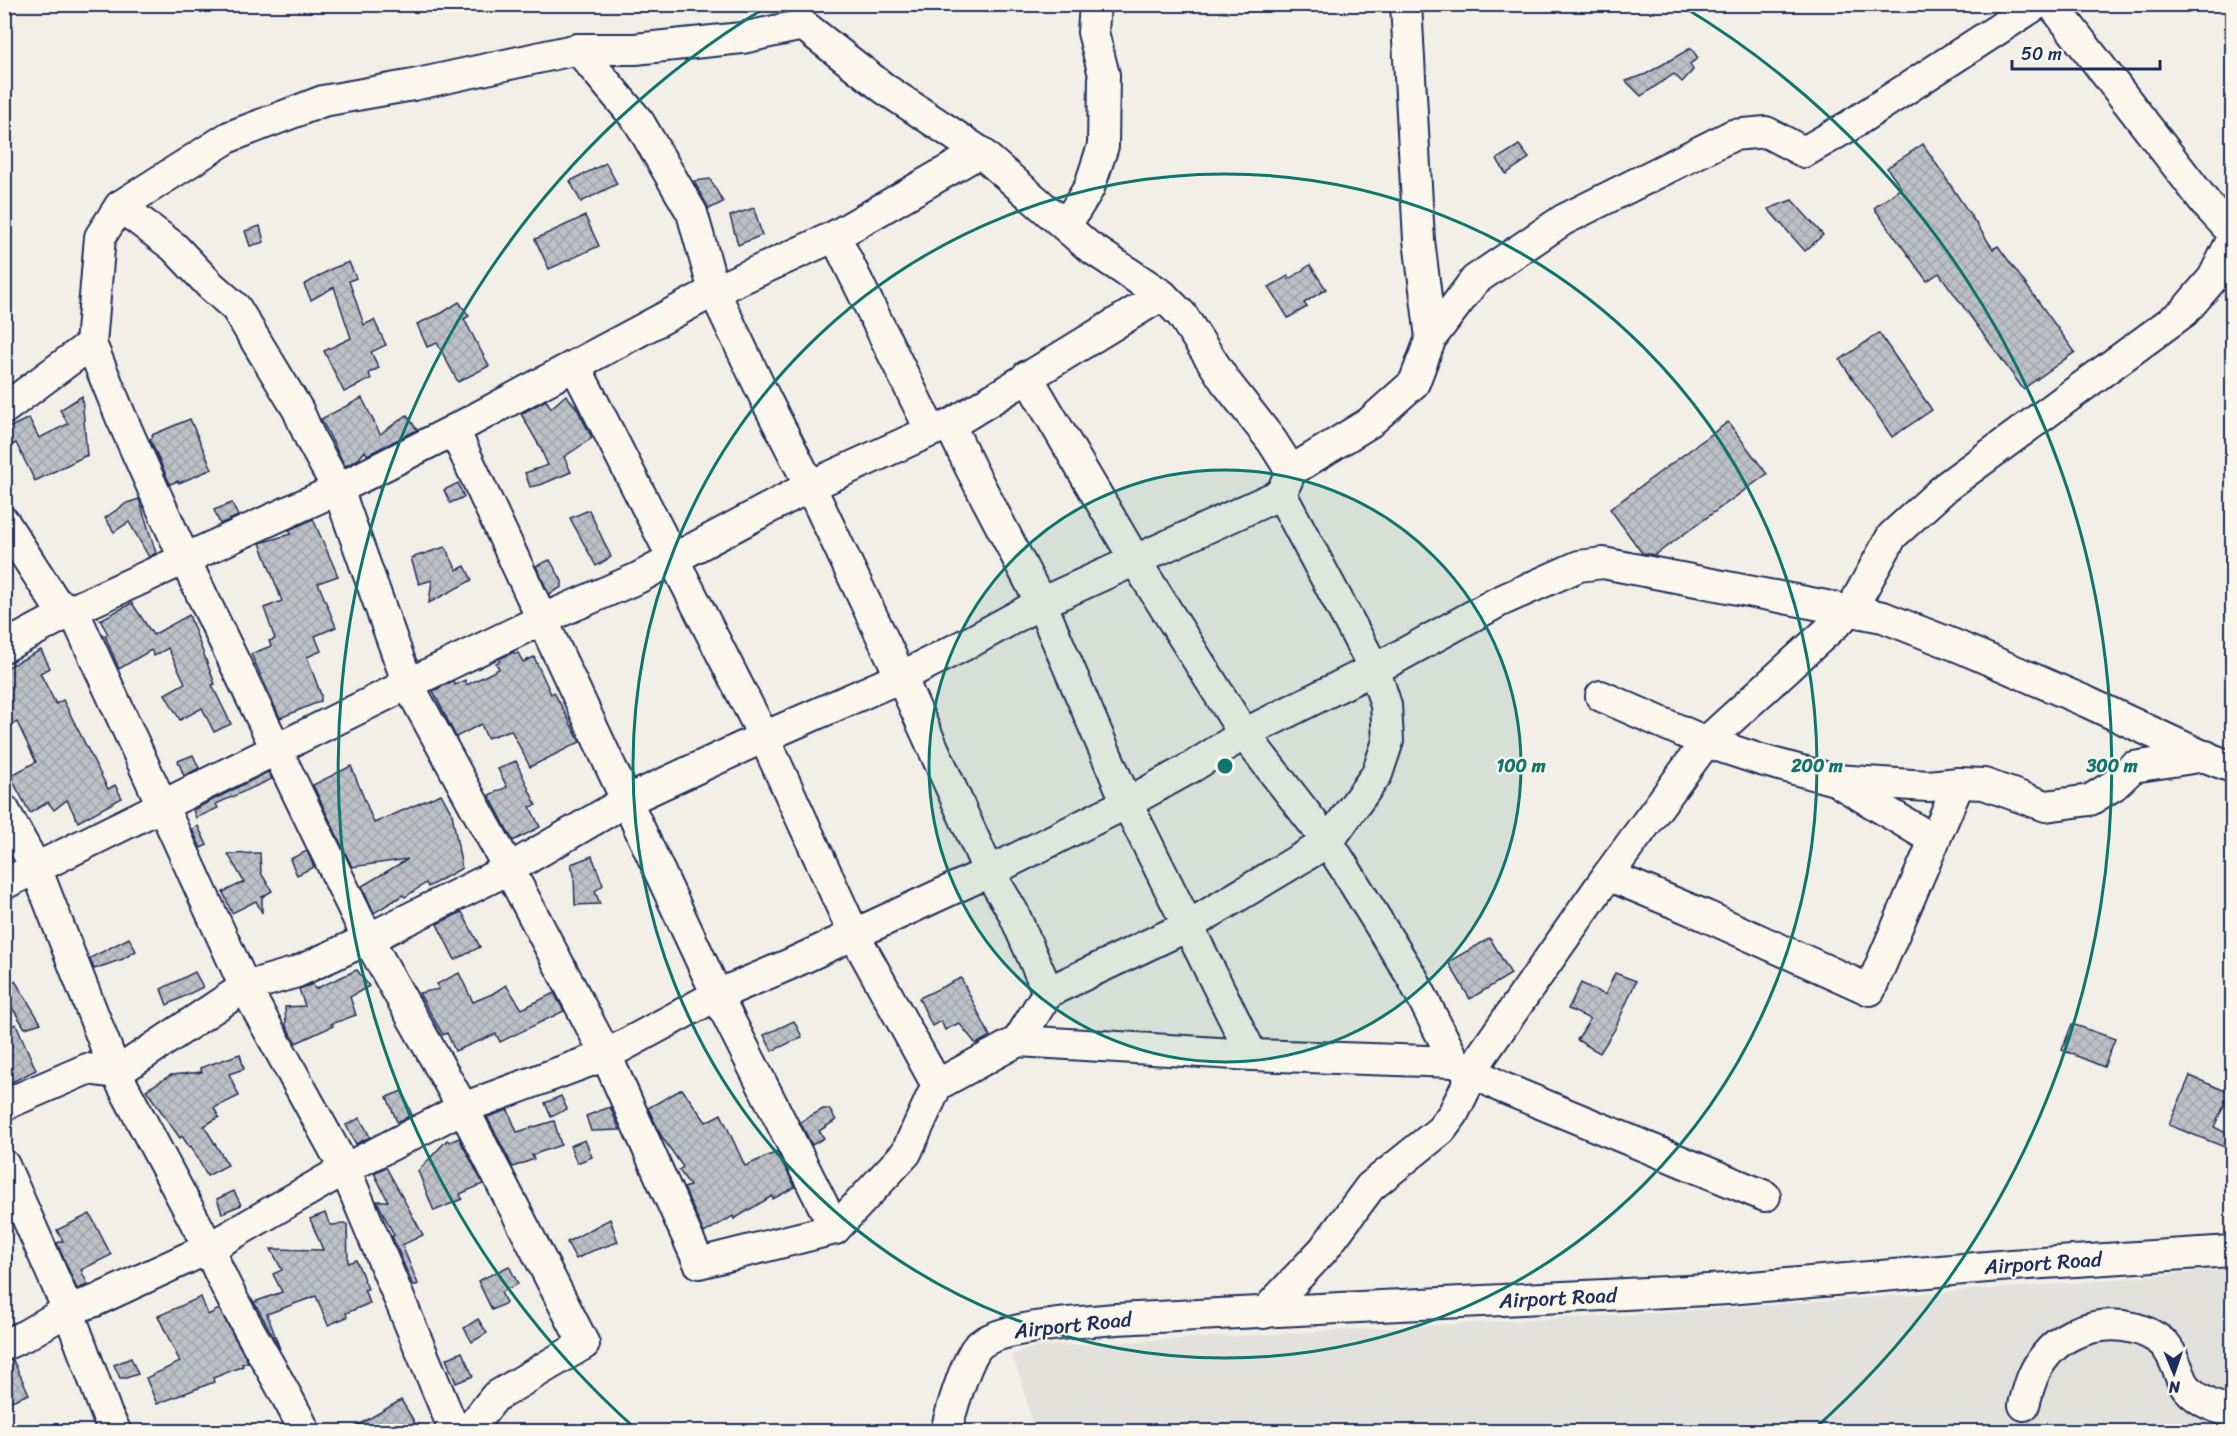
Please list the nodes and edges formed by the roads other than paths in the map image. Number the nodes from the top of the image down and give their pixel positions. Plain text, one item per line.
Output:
1 (1095, 4) edge
2 (1406, 4) edge
3 (2037, 4) edge
4 (2052, 4) edge
5 (578, 49) junction
6 (980, 152) junction
7 (120, 206) junction
8 (1066, 225) junction
9 (2232, 232) edge
10 (835, 236) junction
11 (2232, 240) edge
12 (714, 291) junction
13 (1162, 295) junction
14 (1431, 338) junction
15 (92, 345) junction
16 (575, 366) junction
17 (1027, 376) junction
18 (4, 409) edge
19 (941, 428) junction
20 (454, 430) junction
21 (1286, 482) junction
22 (810, 486) junction
23 (338, 489) junction
24 (4, 522) edge
25 (673, 558) junction
26 (185, 560) junction
27 (1135, 560) junction
28 (1041, 603) junction
29 (73, 610) junction
30 (1851, 610) junction
31 (543, 619) junction
32 (4, 646) edge
33 (1374, 668) junction
34 (901, 677) junction
35 (408, 684) junction
36 (1601, 696) dead end
37 (1244, 734) junction
38 (764, 737) junction
39 (1706, 742) junction
40 (278, 749) junction
41 (2232, 752) edge
42 (2203, 756) junction
43 (2232, 767) edge
44 (1835, 780) junction
45 (1959, 783) junction
46 (626, 801) junction
47 (1127, 802) junction
48 (162, 805) junction
49 (4, 810) edge
50 (1934, 840) junction
51 (1328, 842) junction
52 (36, 868) junction
53 (509, 869) junction
54 (989, 872) junction
55 (1608, 875) junction
56 (4, 885) edge
57 (1188, 926) junction
58 (854, 934) junction
59 (368, 939) junction
60 (245, 987) junction
61 (1048, 992) junction
62 (717, 995) junction
63 (1017, 1041) junction
64 (606, 1055) junction
65 (1252, 1055) junction
66 (1464, 1067) junction
67 (116, 1073) junction
68 (937, 1085) junction
69 (4, 1105) edge
70 (463, 1108) junction
71 (4, 1165) edge
72 (345, 1169) junction
73 (1765, 1196) dead end
74 (835, 1229) junction
75 (209, 1248) junction
76 (2232, 1251) edge
77 (68, 1310) junction
78 (1264, 1313) junction
79 (4, 1345) edge
80 (2024, 1405) dead end
81 (2232, 1412) edge
82 (116, 1431) edge
83 (305, 1431) edge
84 (455, 1431) edge
85 (467, 1431) edge
86 (946, 1431) edge

1 - 8 street
2 - 14 street
3 - 14 street
4 - 9 street
5 - 6 street
5 - 7 street
5 - 12 street
6 - 8 street
6 - 10 street
7 - 15 street
7 - 23 street
8 - 13 street
10 - 12 street
10 - 19 street
11 - 30 street
12 - 16 street
12 - 22 street
13 - 17 street
13 - 21 street
14 - 21 street
15 - 18 street
15 - 26 street
16 - 20 street
16 - 25 street
17 - 19 street
17 - 27 street
19 - 22 street
19 - 28 street
20 - 23 street
20 - 31 street
21 - 27 street
21 - 33 street
22 - 25 street
22 - 34 street
23 - 26 street
23 - 35 street
24 - 29 street
25 - 31 street
25 - 38 street
26 - 29 street
26 - 40 street
27 - 28 street
27 - 37 street
28 - 34 street
28 - 47 street
29 - 32 street
29 - 48 street
30 - 33 street
30 - 39 street
30 - 42 street
31 - 35 street
31 - 46 street
33 - 37 street
33 - 51 street
34 - 38 street
34 - 54 street
35 - 40 street
35 - 53 street
36 - 39 street
37 - 47 street
37 - 51 street
38 - 46 street
38 - 58 street
39 - 44 street
39 - 55 street
40 - 48 street
40 - 59 street
41 - 42 street
42 - 43 street
42 - 45 street
44 - 45 street
44 - 50 street
45 - 50 street
46 - 53 street
46 - 62 street
47 - 54 street
47 - 57 street
48 - 52 street
48 - 60 street
49 - 52 street
50 - 55 street
51 - 57 street
51 - 66 street
52 - 56 street
52 - 67 street
53 - 59 street
53 - 64 street
54 - 58 street
54 - 61 street
55 - 66 street
57 - 61 street
57 - 65 street
58 - 62 street
58 - 68 street
59 - 60 street
59 - 70 street
60 - 67 street
60 - 72 street
61 - 63 street
62 - 64 street
62 - 74 street
63 - 65 street
63 - 68 street
64 - 70 street
64 - 74 street
65 - 66 street
66 - 73 street
66 - 78 street
67 - 69 street
67 - 75 street
68 - 74 street
70 - 72 street
70 - 85 street
71 - 77 street
72 - 75 street
72 - 84 street
75 - 77 street
75 - 83 street
76 - 78 street, Airport Road
77 - 79 street
77 - 82 street
78 - 86 street, Airport Road
80 - 81 street

